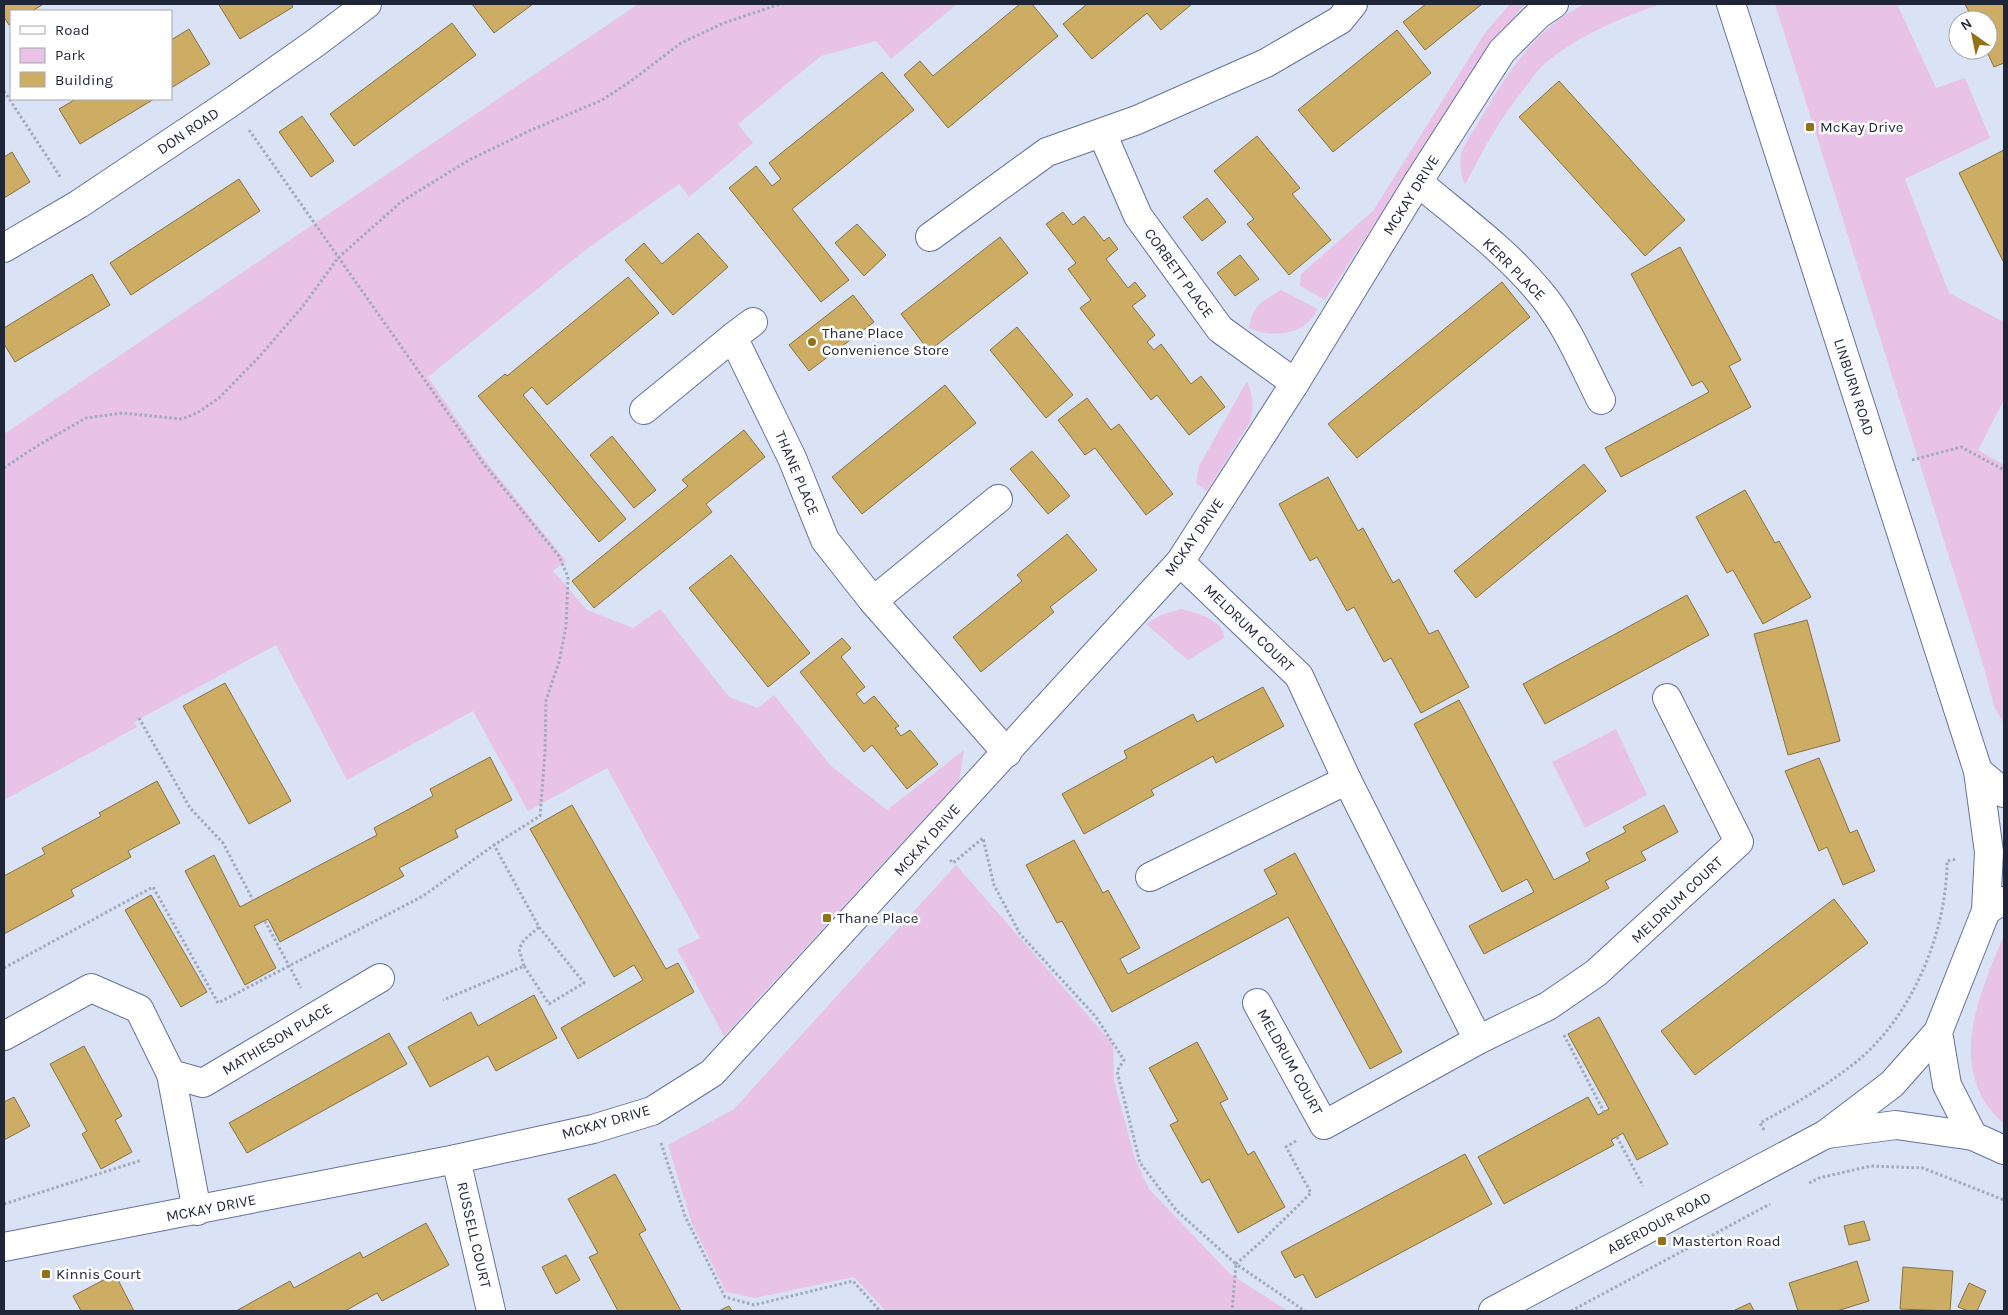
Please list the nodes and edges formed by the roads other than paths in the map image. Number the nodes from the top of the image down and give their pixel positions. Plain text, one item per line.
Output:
1 (366, 4) edge
2 (1353, 4) edge
3 (1554, 4) edge
4 (1731, 4) edge
5 (1102, 133) junction
6 (1418, 182) junction
7 (930, 237) dead end
8 (4, 248) edge
9 (1295, 383) junction
10 (1600, 400) dead end
11 (644, 410) dead end
12 (998, 499) dead end
13 (1180, 562) junction
14 (874, 601) junction
15 (1667, 698) dead end
16 (1007, 753) junction
17 (1978, 771) junction
18 (1346, 780) junction
19 (2004, 793) edge
20 (1150, 877) dead end
21 (1995, 905) edge
22 (380, 978) dead end
23 (1257, 1003) dead end
24 (1938, 1032) junction
25 (4, 1036) edge
26 (1478, 1040) junction
27 (171, 1074) junction
28 (1826, 1134) junction
29 (1973, 1136) junction
30 (2004, 1150) edge
31 (456, 1159) junction
32 (197, 1210) junction
33 (4, 1247) edge
34 (491, 1311) edge
35 (1492, 1311) edge

1 - 8 street, DON ROAD
2 - 5 street
3 - 6 street, MCKAY DRIVE
4 - 17 street, LINBURN ROAD
5 - 7 street
5 - 9 street, CORBETT PLACE
6 - 9 street, MCKAY DRIVE
6 - 10 street, KERR PLACE
9 - 13 street, MCKAY DRIVE
11 - 14 street, THANE PLACE
12 - 14 street
13 - 16 street, MCKAY DRIVE
13 - 18 street, MELDRUM COURT
14 - 16 street, THANE PLACE
15 - 26 street, MELDRUM COURT
16 - 31 street, MCKAY DRIVE
17 - 19 street
17 - 21 street, LINBURN ROAD
18 - 20 street
18 - 26 street, MELDRUM COURT
21 - 24 street, LINBURN ROAD
22 - 27 street, MATHIESON PLACE
23 - 26 street, MELDRUM COURT
24 - 28 street, ABERDOUR ROAD
24 - 29 street
25 - 27 street
27 - 32 street
28 - 29 street, ABERDOUR ROAD
28 - 35 street, ABERDOUR ROAD
29 - 30 street, ABERDOUR ROAD
31 - 32 street, MCKAY DRIVE
31 - 34 street, RUSSELL COURT
32 - 33 street, MCKAY DRIVE

